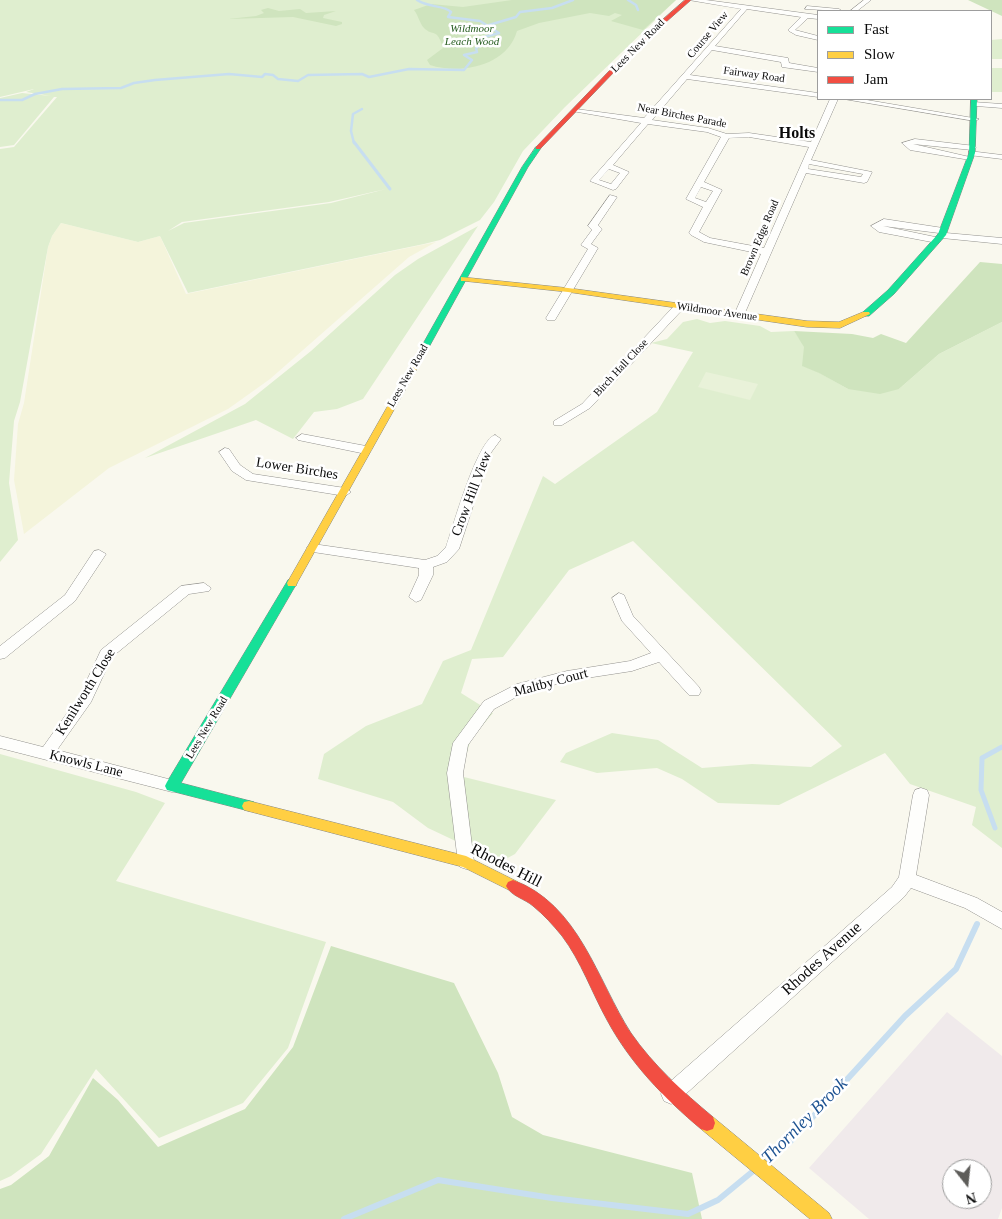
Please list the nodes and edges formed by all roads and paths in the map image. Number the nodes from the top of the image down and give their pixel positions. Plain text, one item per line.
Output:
1 (688, 0) edge
2 (692, 0) edge
3 (868, 0) edge
4 (711, 1) edge
5 (745, 4) edge
6 (826, 10) edge
7 (854, 10) edge
8 (806, 16) junction
9 (817, 17) edge
10 (817, 38) edge
11 (712, 48) junction
12 (817, 68) edge
13 (687, 77) junction
14 (817, 95) edge
15 (834, 100) edge
16 (861, 100) edge
17 (887, 102) edge
18 (975, 102) edge
19 (1002, 106) edge
20 (576, 111) junction
21 (975, 119) junction
22 (648, 120) junction
23 (726, 136) junction
24 (813, 145) junction
25 (971, 153) junction
26 (1002, 158) edge
27 (606, 165) dead end
28 (803, 165) junction
29 (700, 183) junction
30 (613, 197) dead end
31 (708, 206) junction
32 (941, 235) junction
33 (1002, 241) edge
34 (767, 252) junction
35 (464, 279) junction
36 (568, 290) junction
37 (680, 307) junction
38 (739, 315) junction
39 (551, 318) dead end
40 (558, 422) dead end
41 (302, 438) dead end
42 (495, 439) dead end
43 (366, 450) junction
44 (225, 452) dead end
45 (345, 492) junction
46 (314, 548) junction
47 (99, 554) dead end
48 (426, 566) junction
49 (204, 588) dead end
50 (416, 597) dead end
51 (618, 598) dead end
52 (0, 654) edge
53 (661, 655) junction
54 (694, 691) dead end
55 (0, 742) edge
56 (46, 754) junction
57 (172, 786) junction
58 (921, 795) dead end
59 (466, 862) junction
60 (907, 878) junction
61 (1002, 921) edge
62 (670, 1094) junction
63 (818, 1218) edge

1 - 20 street, Lees New Road
2 - 4 street
3 - 7 street
4 - 5 street
5 - 6 street
5 - 8 street
5 - 11 street, Course View
8 - 9 street
8 - 10 street
11 - 12 street
11 - 13 street, Course View
13 - 14 street, Fairway Road
13 - 22 street, Course View
15 - 24 street, Brown Edge Road
16 - 17 street
17 - 21 street
18 - 19 street
18 - 21 street, Wildmoor Avenue
20 - 22 street, Near Birches Parade
20 - 35 street, Lees New Road
21 - 25 street, Wildmoor Avenue
22 - 23 street, Near Birches Parade
22 - 27 street, Course View
23 - 24 street, Near Birches Parade
23 - 29 street
24 - 28 street, Brown Edge Road
25 - 25 street
25 - 26 street
25 - 32 street, Wildmoor Avenue
28 - 28 street
28 - 34 street, Brown Edge Road
29 - 31 street
29 - 31 street
30 - 36 street
31 - 34 street
32 - 32 street
32 - 33 street
32 - 38 street, Wildmoor Avenue
34 - 38 street, Brown Edge Road
35 - 36 street, Wildmoor Avenue
35 - 43 street, Lees New Road
36 - 37 street, Wildmoor Avenue
36 - 39 street
37 - 38 street, Wildmoor Avenue
37 - 40 street, Birch Hall Close
41 - 43 street
42 - 48 street, Crow Hill View
43 - 45 street, Lees New Road
44 - 45 street, Lower Birches
45 - 46 street, Lees New Road
46 - 48 street
46 - 57 street, Lees New Road
47 - 52 street
48 - 50 street
49 - 56 street, Kenilworth Close
51 - 53 street
53 - 54 street
53 - 59 street, Maltby Court
55 - 56 street, Knowls Lane
56 - 57 street, Knowls Lane
57 - 59 street, Rhodes Hill
58 - 60 street, Rhodes Avenue
59 - 62 street, Rhodes Hill
60 - 61 street
60 - 62 street, Rhodes Avenue
62 - 63 street, Rhodes Hill

